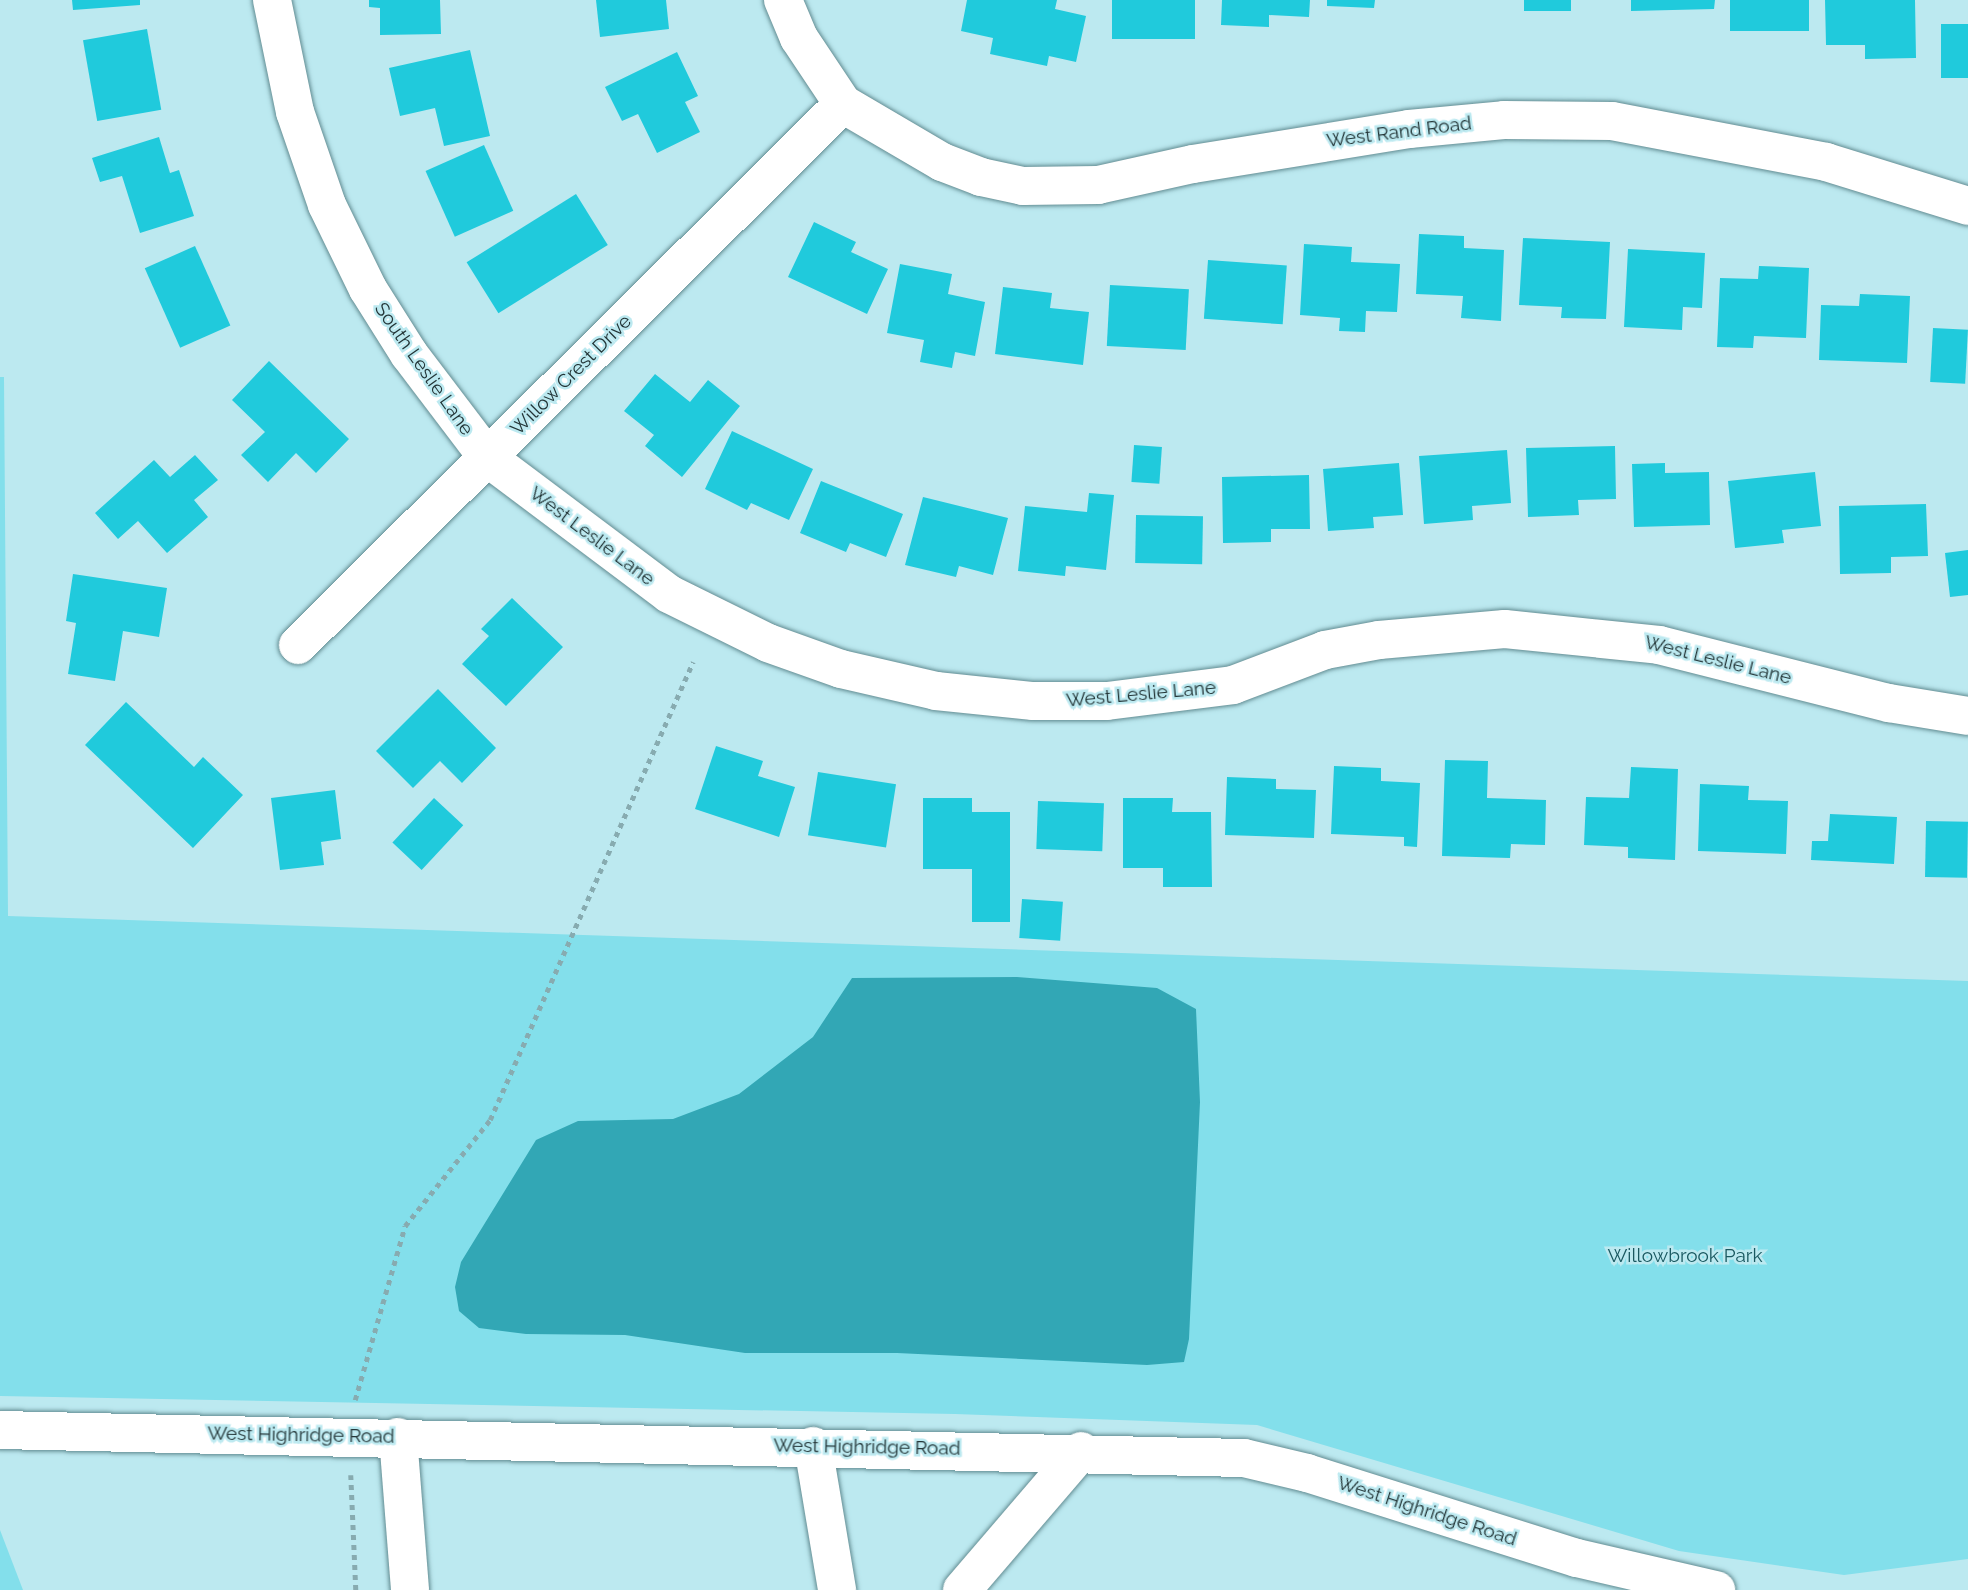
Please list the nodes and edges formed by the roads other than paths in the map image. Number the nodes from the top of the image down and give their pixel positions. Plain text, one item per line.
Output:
1 (272, 0) edge
2 (783, 0) edge
3 (843, 104) junction
4 (1968, 206) edge
5 (488, 458) junction
6 (298, 645) dead end
7 (1968, 716) edge
8 (0, 1430) edge
9 (398, 1437) junction
10 (813, 1446) junction
11 (1081, 1451) junction
12 (410, 1590) edge
13 (837, 1590) edge
14 (962, 1590) edge
15 (1716, 1590) edge

1 - 5 street, South Leslie Lane
2 - 3 street
3 - 4 street, West Rand Road
3 - 5 street, Willow Crest Drive
5 - 6 street, Willow Crest Drive
5 - 7 street, West Leslie Lane
8 - 9 street, West Highridge Road
9 - 10 street, West Highridge Road
9 - 12 street
10 - 11 street, West Highridge Road
10 - 13 street
11 - 14 street
11 - 15 street, West Highridge Road

